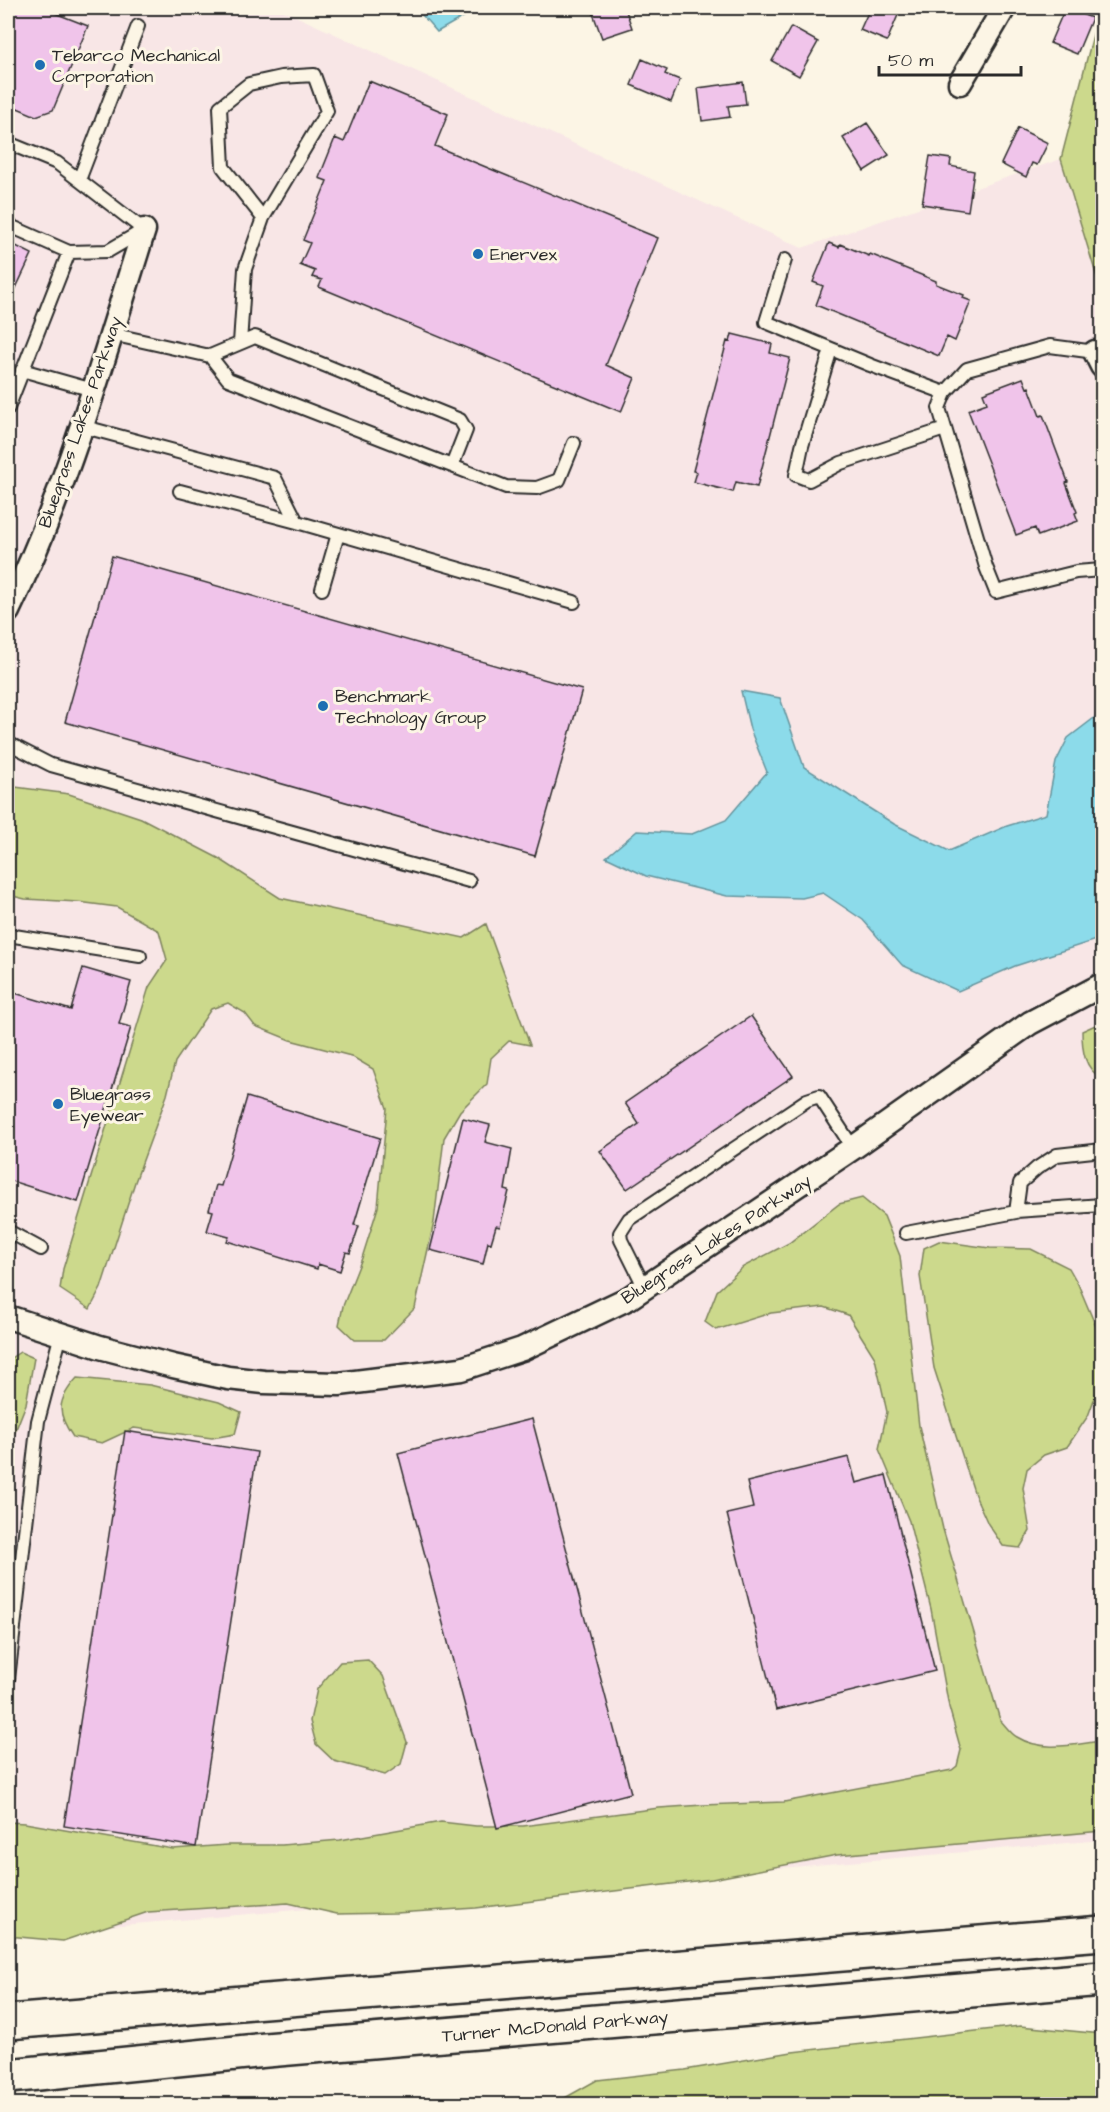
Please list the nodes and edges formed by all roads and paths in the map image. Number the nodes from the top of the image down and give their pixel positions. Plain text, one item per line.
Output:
1 (1004, 8) edge
2 (138, 26) dead end
3 (960, 83) dead end
4 (8, 143) edge
5 (79, 180) junction
6 (262, 218) junction
7 (8, 225) edge
8 (144, 230) junction
9 (69, 252) junction
10 (785, 260) dead end
11 (111, 334) junction
12 (240, 343) junction
13 (831, 349) junction
14 (210, 356) junction
15 (1099, 359) edge
16 (22, 370) junction
17 (93, 390) junction
18 (945, 393) junction
19 (8, 408) edge
20 (81, 426) junction
21 (945, 429) junction
22 (574, 443) dead end
23 (452, 466) junction
24 (180, 491) dead end
25 (297, 522) junction
26 (338, 534) junction
27 (1102, 570) edge
28 (322, 589) dead end
29 (574, 602) dead end
30 (8, 611) edge
31 (8, 744) edge
32 (469, 880) dead end
33 (8, 935) edge
34 (140, 956) dead end
35 (1102, 985) edge
36 (853, 1149) junction
37 (1102, 1150) edge
38 (1102, 1205) edge
39 (1016, 1211) junction
40 (8, 1231) edge
41 (906, 1233) dead end
42 (41, 1249) dead end
43 (645, 1288) junction
44 (8, 1317) edge
45 (61, 1334) junction
46 (8, 1679) edge
47 (1102, 1916) edge
48 (1102, 1933) edge
49 (760, 1962) junction
50 (1102, 1979) edge
51 (8, 2022) edge
52 (8, 2076) edge

1 - 3 street
2 - 5 lane
4 - 5 lane
5 - 8 lane
6 - 6 lane
6 - 12 lane
7 - 9 lane
8 - 9 lane
8 - 11 street, Bluegrass Lakes Parkway
9 - 16 lane
10 - 13 lane
11 - 14 lane
11 - 17 street, Bluegrass Lakes Parkway
12 - 14 lane
12 - 23 lane
13 - 18 lane
13 - 21 lane
14 - 23 lane
15 - 18 lane
16 - 17 lane
16 - 19 lane
17 - 20 street, Bluegrass Lakes Parkway
18 - 21 lane
20 - 25 lane
20 - 30 street, Bluegrass Lakes Parkway
21 - 27 lane
22 - 23 lane
24 - 25 lane
25 - 26 lane
26 - 28 lane
26 - 29 lane
31 - 32 lane
33 - 34 lane
35 - 36 street, Bluegrass Lakes Parkway
36 - 43 street, Bluegrass Lakes Parkway
36 - 43 lane
37 - 39 lane
38 - 39 lane
39 - 41 lane
40 - 42 lane
43 - 45 street, Bluegrass Lakes Parkway
44 - 45 street, Bluegrass Lakes Parkway
45 - 46 lane
47 - 49 highway
48 - 49 highway
49 - 51 highway
50 - 52 highway, Turner McDonald Parkway

